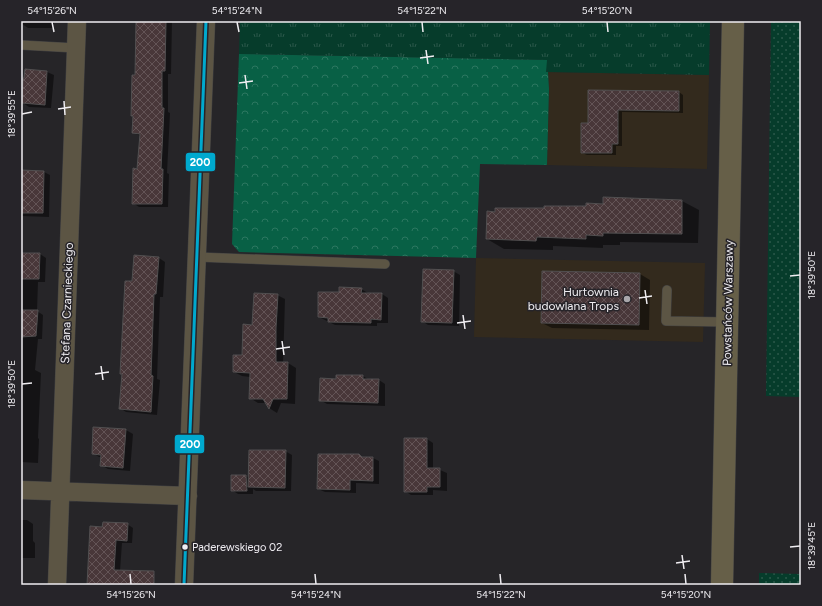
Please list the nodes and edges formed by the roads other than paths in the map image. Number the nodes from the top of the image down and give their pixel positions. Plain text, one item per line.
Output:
1 (77, 21) edge
2 (206, 21) edge
3 (733, 21) edge
4 (21, 45) edge
5 (76, 48) junction
6 (197, 257) junction
7 (385, 264) dead end
8 (667, 290) dead end
9 (727, 322) junction
10 (21, 490) edge
11 (60, 492) junction
12 (188, 496) junction
13 (57, 585) edge
14 (184, 585) edge
15 (722, 585) edge

1 - 5 street, Stefana Czarnieckiego
2 - 6 street
3 - 9 main road, Powstańców Warszawy
4 - 5 lane
5 - 11 street, Stefana Czarnieckiego
6 - 7 lane
6 - 12 street
8 - 9 lane
9 - 15 main road, Powstańców Warszawy
10 - 11 street
11 - 12 street
11 - 13 street, Stefana Czarnieckiego
12 - 14 street

